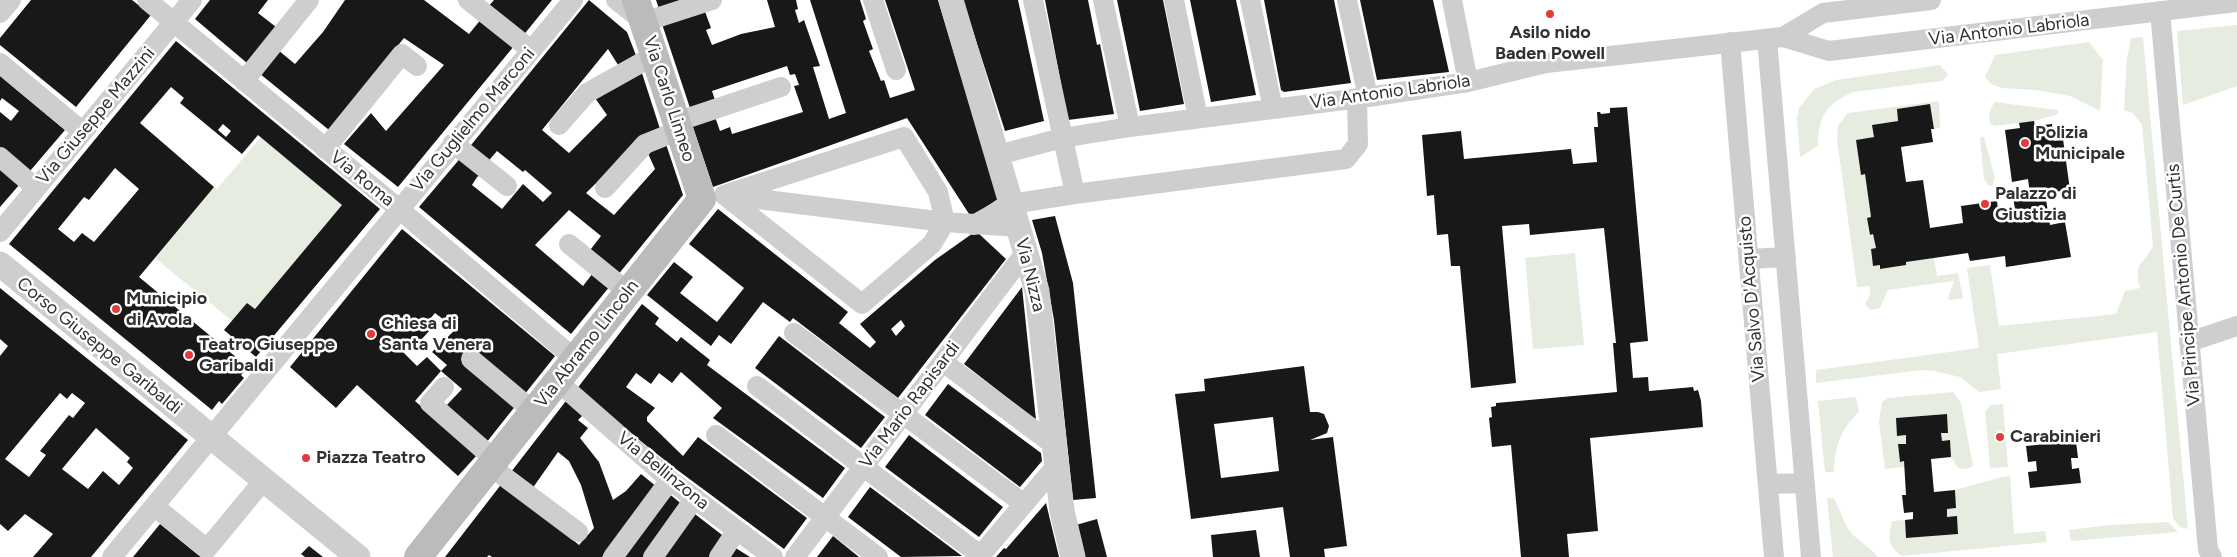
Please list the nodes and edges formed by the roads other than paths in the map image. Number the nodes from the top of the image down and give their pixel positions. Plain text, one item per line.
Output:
1 (11, 0) edge
2 (148, 0) edge
3 (192, 0) edge
4 (309, 0) edge
5 (468, 0) edge
6 (572, 0) edge
7 (616, 0) edge
8 (712, 0) edge
9 (873, 0) edge
10 (951, 0) edge
11 (1033, 0) edge
12 (1103, 0) edge
13 (1174, 0) edge
14 (1250, 0) edge
15 (1347, 0) edge
16 (1452, 0) edge
17 (1931, 0) edge
18 (2237, 2) edge
19 (640, 11) edge
20 (2160, 12) junction
21 (0, 13) edge
22 (174, 22) junction
23 (1775, 38) junction
24 (1730, 42) junction
25 (531, 50) junction
26 (654, 55) junction
27 (0, 63) edge
28 (417, 66) dead end
29 (896, 70) dead end
30 (244, 81) junction
31 (1468, 82) junction
32 (780, 87) dead end
33 (1362, 98) junction
34 (1273, 109) junction
35 (1198, 118) junction
36 (559, 125) dead end
37 (678, 126) junction
38 (1130, 126) junction
39 (83, 132) junction
40 (1062, 138) junction
41 (454, 143) junction
42 (325, 149) junction
43 (998, 155) junction
44 (0, 157) edge
45 (507, 186) dead end
46 (36, 188) junction
47 (605, 188) dead end
48 (1075, 194) junction
49 (713, 197) junction
50 (1011, 204) junction
51 (399, 209) junction
52 (945, 222) junction
53 (974, 225) junction
54 (1018, 227) junction
55 (0, 232) edge
56 (569, 244) dead end
57 (1025, 252) junction
58 (1786, 257) junction
59 (1748, 259) junction
60 (0, 264) edge
61 (628, 292) junction
62 (2237, 326) edge
63 (794, 334) dead end
64 (2189, 342) junction
65 (471, 359) dead end
66 (575, 359) junction
67 (943, 362) junction
68 (558, 381) junction
69 (757, 386) dead end
70 (444, 387) dead end
71 (533, 411) junction
72 (902, 415) junction
73 (205, 432) junction
74 (716, 435) dead end
75 (1055, 455) junction
76 (493, 463) junction
77 (864, 466) junction
78 (264, 480) junction
79 (670, 480) junction
80 (1805, 483) junction
81 (1768, 484) junction
82 (695, 498) junction
83 (1024, 504) junction
84 (152, 509) junction
85 (825, 517) junction
86 (737, 530) junction
87 (578, 532) dead end
88 (208, 553) edge
89 (980, 556) edge
90 (112, 557) edge
91 (358, 557) edge
92 (418, 557) edge
93 (613, 557) edge
94 (653, 557) edge
95 (720, 557) edge
96 (773, 557) edge
97 (795, 557) edge
98 (878, 557) edge
99 (1073, 557) edge
100 (1774, 557) edge
101 (1811, 557) edge
102 (2212, 557) edge

1 - 21 street
2 - 22 street, Via Roma
3 - 22 street, Via Giuseppe Mazzini
4 - 30 street
5 - 25 street
6 - 25 street, Via Guglielmo Marconi
7 - 19 street
8 - 19 street
9 - 29 street
10 - 43 street, Via Nizza
11 - 40 street
12 - 38 street
13 - 35 street
14 - 34 street
15 - 33 street
16 - 31 street
17 - 23 street, Via Antonio Labriola
18 - 20 street, Via Antonio Labriola
19 - 26 main road, Via Carlo Linneo
20 - 23 street, Via Antonio Labriola
20 - 64 street, Via Principe Antonio De Curtis
22 - 30 street, Via Roma
22 - 39 street, Via Giuseppe Mazzini
23 - 24 street, Via Antonio Labriola
23 - 58 street
24 - 31 street, Via Antonio Labriola
24 - 59 street, Via Salvo D'Acquisto
25 - 41 street, Via Guglielmo Marconi
26 - 36 street
26 - 37 main road, Via Carlo Linneo
27 - 39 street
28 - 42 street
30 - 42 street, Via Roma
31 - 33 street, Via Antonio Labriola
32 - 37 street
33 - 34 street, Via Antonio Labriola
33 - 48 street
34 - 35 street, Via Antonio Labriola
35 - 38 street, Via Antonio Labriola
37 - 47 street
37 - 49 main road, Via Carlo Linneo
38 - 40 street, Via Antonio Labriola
39 - 46 street, Via Giuseppe Mazzini
40 - 43 street, Via Antonio Labriola
40 - 48 street
41 - 45 street
41 - 51 street, Via Guglielmo Marconi
42 - 51 street, Via Roma
43 - 50 street, Via Nizza
44 - 46 street
46 - 55 street, Via Giuseppe Mazzini
48 - 50 street
49 - 52 street
49 - 52 street
49 - 52 street
49 - 61 main road, Via Abramo Lincoln
50 - 53 street
50 - 54 street, Via Nizza
51 - 66 street, Via Roma
51 - 73 street, Via Guglielmo Marconi
52 - 53 street
53 - 54 street
54 - 57 street, Via Nizza
56 - 61 street
57 - 67 street, Via Mario Rapisardi
57 - 75 street, Via Nizza
58 - 59 street
58 - 80 street
59 - 81 street, Via Salvo D'Acquisto
60 - 73 street, Corso Giuseppe Garibaldi
61 - 66 main road, Via Abramo Lincoln
62 - 64 street
63 - 72 street
64 - 102 street, Via Principe Antonio De Curtis
65 - 71 street
66 - 68 main road, Via Abramo Lincoln
67 - 72 street, Via Mario Rapisardi
67 - 75 street
68 - 71 main road, Via Abramo Lincoln
68 - 79 street, Via Bellinzona
69 - 77 street
70 - 76 street
71 - 76 main road, Via Abramo Lincoln
72 - 77 street, Via Mario Rapisardi
72 - 83 street
73 - 78 street, Corso Giuseppe Garibaldi
73 - 84 street, Via Guglielmo Marconi
74 - 85 street
75 - 83 street
75 - 99 street, Via Nizza
76 - 87 street
76 - 92 main road, Via Abramo Lincoln
77 - 85 street, Via Mario Rapisardi
77 - 89 street
78 - 88 street
78 - 91 street, Corso Giuseppe Garibaldi
79 - 82 street, Via Bellinzona
79 - 93 street
80 - 81 street
80 - 101 street
81 - 100 street, Via Salvo D'Acquisto
82 - 86 street, Via Bellinzona
82 - 94 street
83 - 89 street
84 - 88 street
84 - 90 street
85 - 97 street, Via Mario Rapisardi
85 - 98 street
86 - 95 street
86 - 96 street, Via Bellinzona

